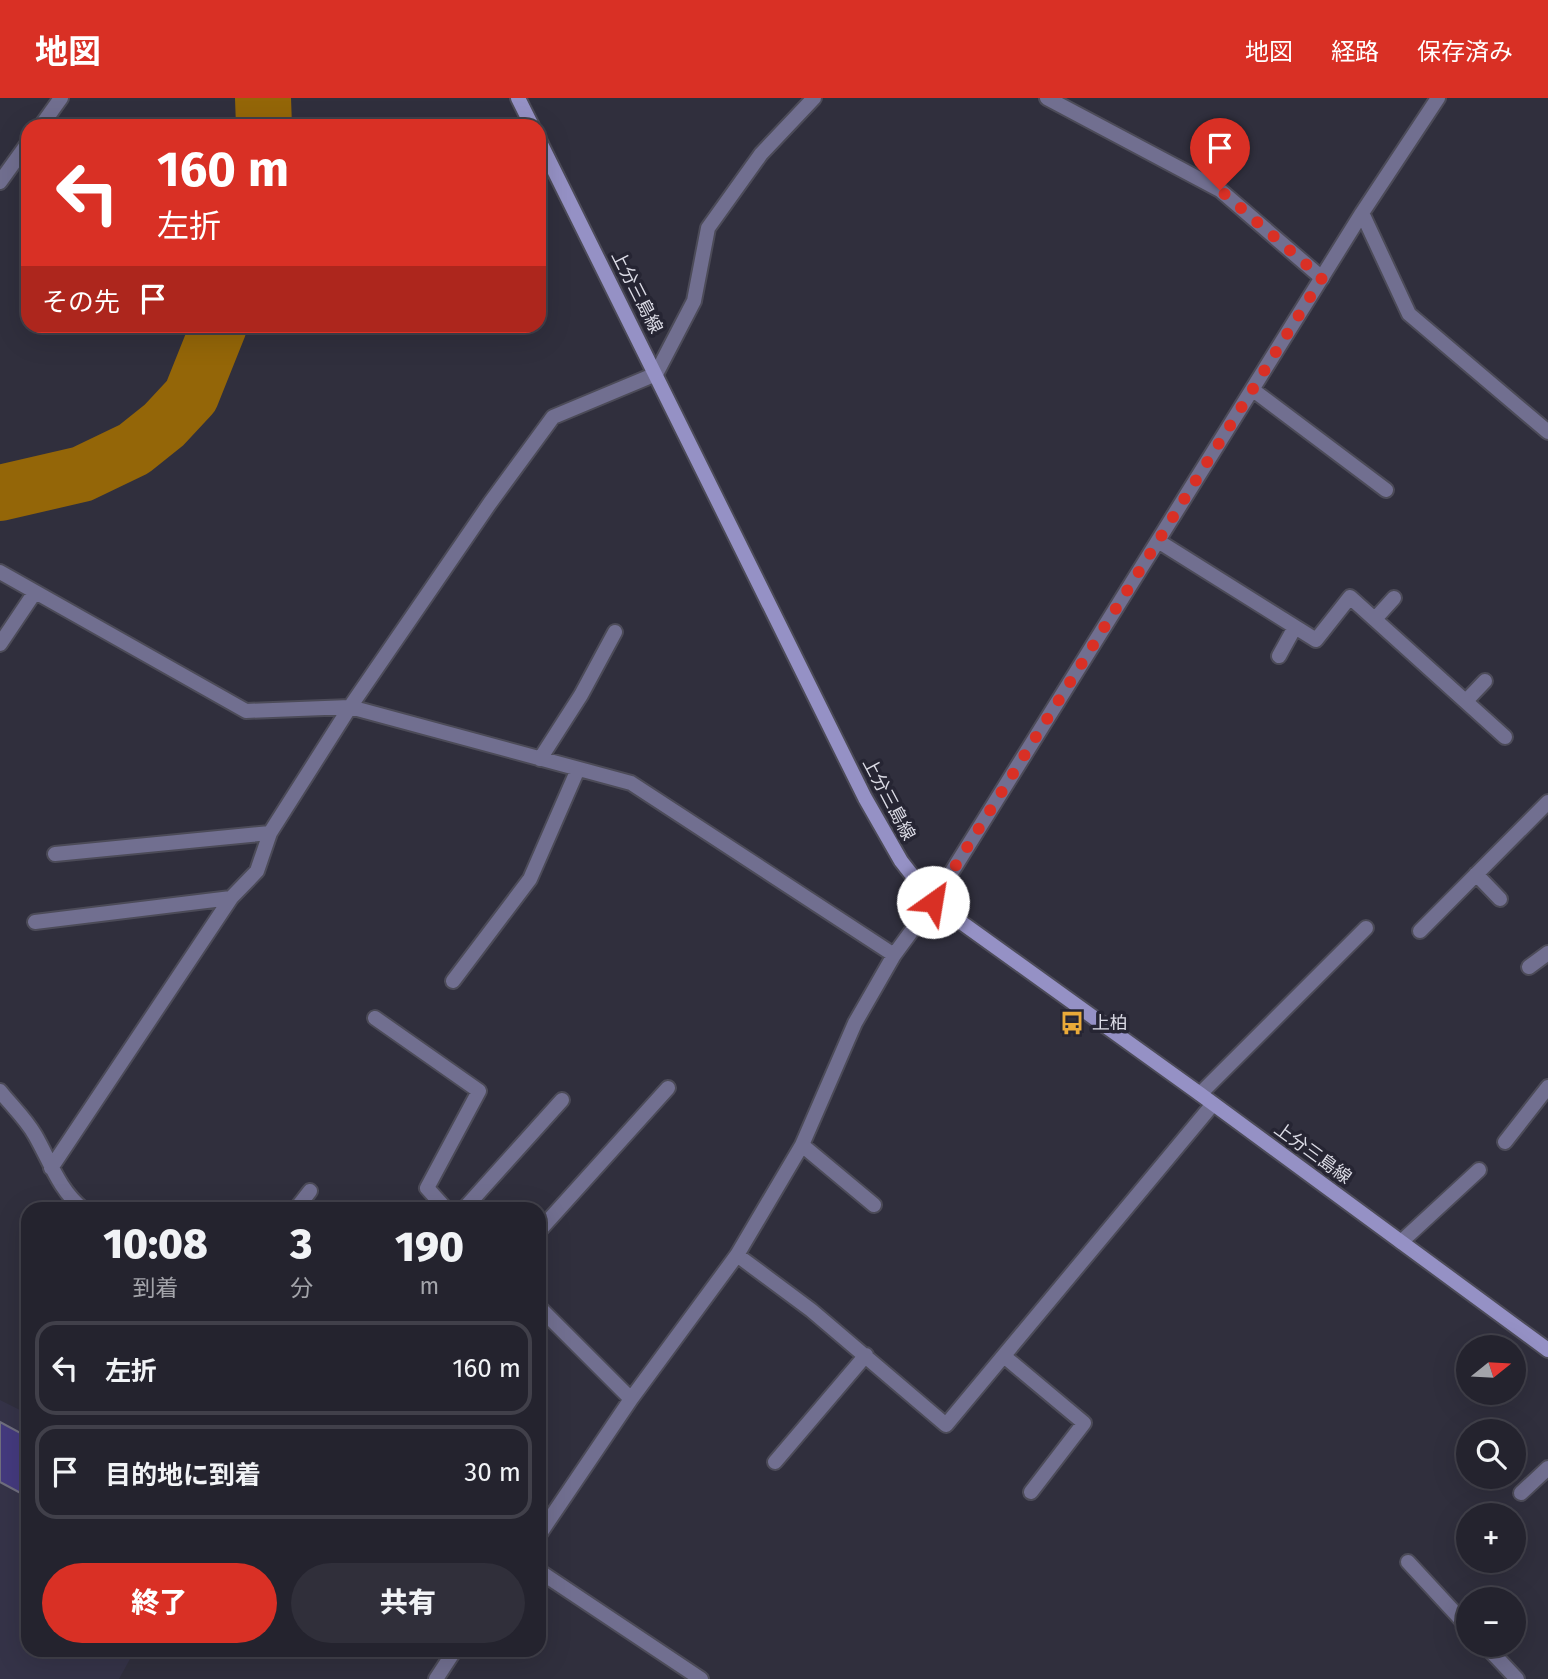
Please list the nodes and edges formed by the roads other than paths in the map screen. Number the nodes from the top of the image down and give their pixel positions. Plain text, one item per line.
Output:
1 (61, 98) edge
2 (518, 98) edge
3 (814, 98) edge
4 (1047, 98) edge
5 (1438, 98) edge
6 (46, 119) edge
7 (528, 119) edge
8 (21, 153) edge
9 (546, 154) edge
10 (0, 182) edge
11 (1362, 213) junction
12 (1322, 278) junction
13 (656, 374) junction
14 (1253, 390) junction
15 (1548, 432) edge
16 (1386, 490) dead end
17 (1157, 541) junction
18 (0, 572) edge
19 (35, 592) junction
20 (1394, 598) dead end
21 (1375, 619) junction
22 (1295, 627) junction
23 (615, 632) dead end
24 (0, 644) edge
25 (1279, 656) dead end
26 (1485, 681) dead end
27 (1466, 701) junction
28 (351, 707) junction
29 (1505, 737) dead end
30 (540, 758) junction
31 (578, 769) junction
32 (1548, 802) edge
33 (270, 833) junction
34 (55, 854) dead end
35 (1476, 874) junction
36 (231, 898) junction
37 (1500, 899) dead end
38 (933, 902) junction
39 (35, 922) dead end
40 (1366, 928) dead end
41 (1420, 931) dead end
42 (1548, 953) edge
43 (894, 955) junction
44 (1530, 967) dead end
45 (453, 981) dead end
46 (375, 1018) dead end
47 (1548, 1087) edge
48 (668, 1088) dead end
49 (0, 1091) edge
50 (1200, 1094) junction
51 (562, 1100) dead end
52 (1213, 1104) junction
53 (1505, 1142) dead end
54 (802, 1145) junction
55 (51, 1168) junction
56 (1479, 1170) dead end
57 (310, 1191) dead end
58 (75, 1202) edge
59 (301, 1202) edge
60 (440, 1202) edge
61 (470, 1202) edge
62 (874, 1205) dead end
63 (546, 1223) edge
64 (1401, 1242) junction
65 (737, 1255) junction
66 (546, 1314) edge
67 (1548, 1350) edge
68 (866, 1355) junction
69 (1005, 1357) junction
70 (631, 1399) junction
71 (775, 1462) dead end
72 (1548, 1468) edge
73 (1031, 1492) dead end
74 (1521, 1493) dead end
75 (546, 1525) edge
76 (1408, 1562) dead end
77 (546, 1577) edge
78 (1456, 1614) edge
79 (450, 1657) edge
80 (1496, 1657) edge
81 (436, 1679) edge
82 (701, 1679) edge
83 (1517, 1679) edge

1 - 6 street
2 - 7 main road
3 - 13 street
4 - 12 street
5 - 11 street
8 - 10 street
9 - 13 main road, 上分三島線
11 - 12 street
11 - 15 street
12 - 14 street
13 - 28 street
13 - 38 main road, 上分三島線
14 - 16 street
14 - 17 street
17 - 22 street
17 - 38 street
18 - 19 street
19 - 24 street
19 - 28 street
20 - 21 street
21 - 22 street
21 - 27 street
22 - 25 street
23 - 30 street
26 - 27 street
27 - 29 street
28 - 30 street
28 - 33 street
30 - 31 street
31 - 43 street
31 - 45 street
32 - 35 street
33 - 34 street
33 - 36 street
35 - 37 street
35 - 41 street
36 - 39 street
36 - 55 street
38 - 43 street
38 - 50 main road, 上分三島線
40 - 50 street
42 - 44 street
43 - 54 street
46 - 60 street
47 - 53 street
48 - 63 street
49 - 55 street
50 - 52 main road, 上分三島線
51 - 61 street
52 - 64 main road, 上分三島線
52 - 69 street
54 - 62 street
54 - 65 street
55 - 58 street
56 - 64 street
57 - 59 street
64 - 67 main road, 上分三島線
65 - 68 street
65 - 70 street
66 - 70 street
68 - 69 street
68 - 71 street
69 - 73 street
70 - 75 street
72 - 74 street
76 - 78 street
77 - 82 street
79 - 81 street
80 - 83 street

